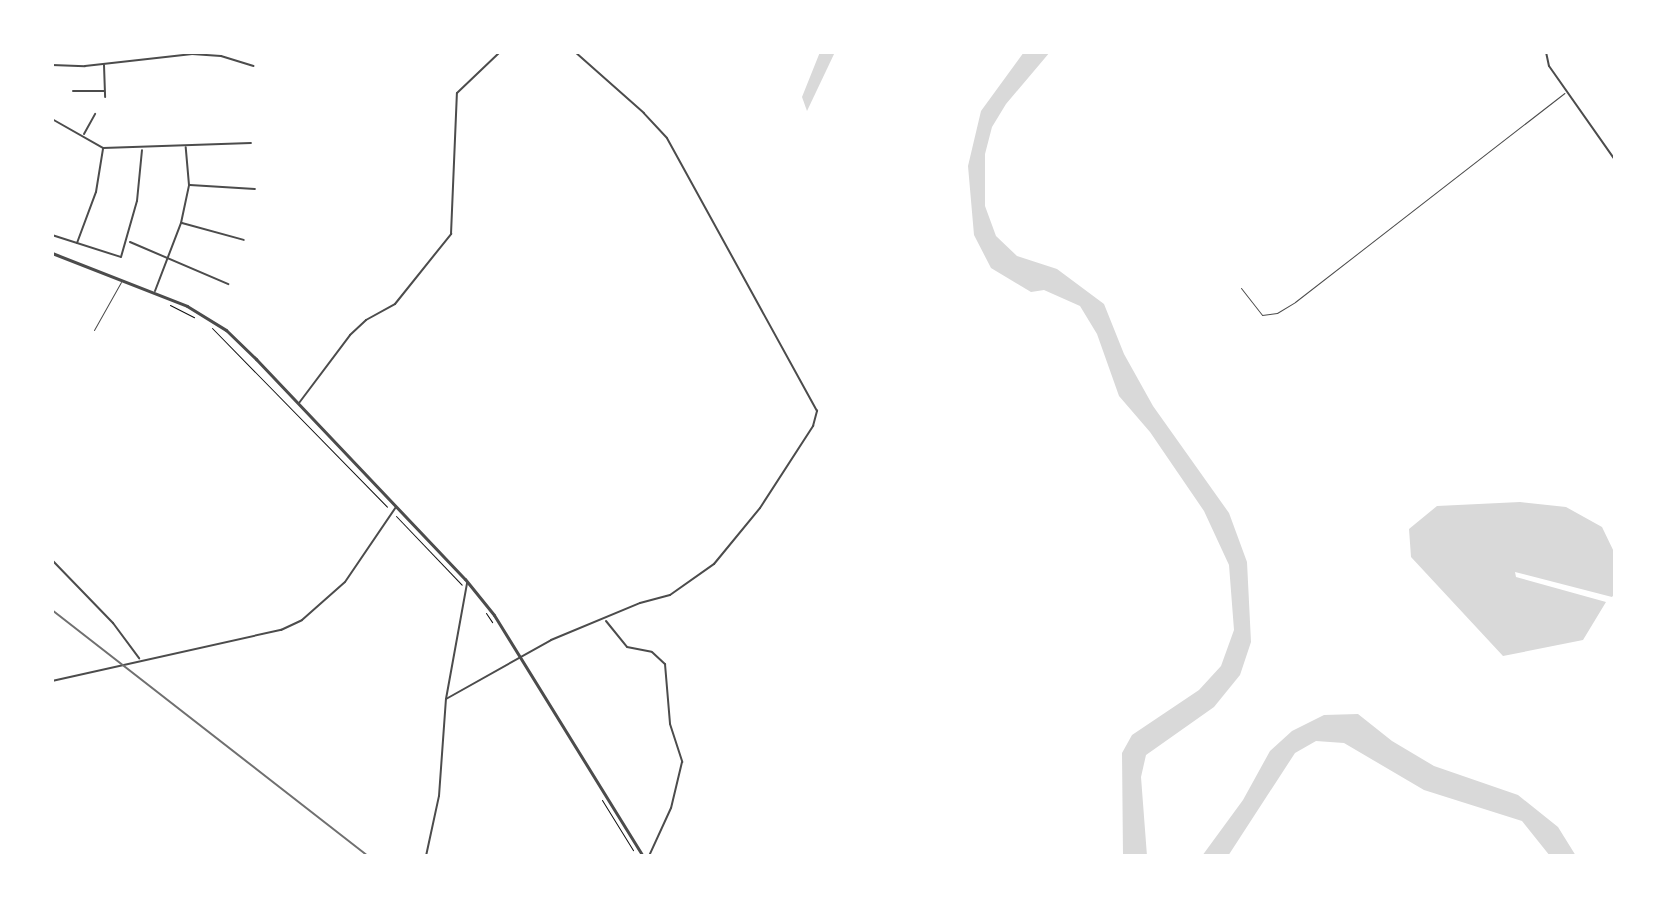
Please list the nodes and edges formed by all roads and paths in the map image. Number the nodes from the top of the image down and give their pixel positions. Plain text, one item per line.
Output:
1 (155, 52) edge
2 (500, 52) edge
3 (575, 52) edge
4 (1546, 52) edge
5 (220, 54) edge
6 (156, 58) junction
7 (104, 64) junction
8 (52, 65) edge
9 (253, 66) dead end
10 (73, 91) dead end
11 (105, 91) junction
12 (1566, 91) junction
13 (105, 97) dead end
14 (95, 114) dead end
15 (52, 119) edge
16 (83, 136) junction
17 (251, 143) dead end
18 (186, 147) junction
19 (103, 148) junction
20 (143, 149) junction
21 (1615, 160) edge
22 (189, 185) junction
23 (255, 189) dead end
24 (181, 223) junction
25 (52, 235) edge
26 (244, 240) dead end
27 (128, 241) junction
28 (77, 244) junction
29 (52, 253) edge
30 (168, 258) junction
31 (122, 280) junction
32 (228, 284) dead end
33 (1241, 288) dead end
34 (154, 292) junction
35 (163, 302) dead end
36 (195, 318) dead end
37 (207, 324) dead end
38 (94, 330) dead end
39 (298, 404) junction
40 (396, 507) junction
41 (392, 512) junction
42 (52, 560) edge
43 (468, 582) junction
44 (466, 589) junction
45 (482, 608) dead end
46 (605, 619) junction
47 (494, 626) dead end
48 (521, 657) junction
49 (140, 659) junction
50 (52, 681) edge
51 (446, 699) junction
52 (599, 796) dead end
53 (426, 856) edge
54 (637, 856) edge
55 (643, 856) edge
56 (649, 856) edge

1 - 6 street
2 - 39 street
3 - 46 street
4 - 12 street
5 - 6 street
5 - 9 street
6 - 7 street
7 - 8 street
7 - 11 street
10 - 11 street
11 - 13 street
12 - 21 street
12 - 33 lane
14 - 16 street
15 - 16 street
16 - 19 street
17 - 18 street
18 - 20 street
18 - 22 street
19 - 20 street
19 - 28 street
20 - 27 street
22 - 23 street
22 - 24 street
24 - 26 street
24 - 30 street
25 - 28 street
27 - 28 street
27 - 30 street
29 - 31 street
30 - 32 street
30 - 34 street
31 - 34 street
31 - 38 lane
34 - 39 street
35 - 36 path
37 - 41 path
39 - 40 street
40 - 41 street
40 - 43 street
41 - 44 path
41 - 49 street
42 - 49 street
43 - 44 street
43 - 48 street
44 - 51 street
45 - 47 path
46 - 48 street
46 - 56 street
48 - 51 street
48 - 55 street
49 - 50 street
51 - 53 street
52 - 54 path

